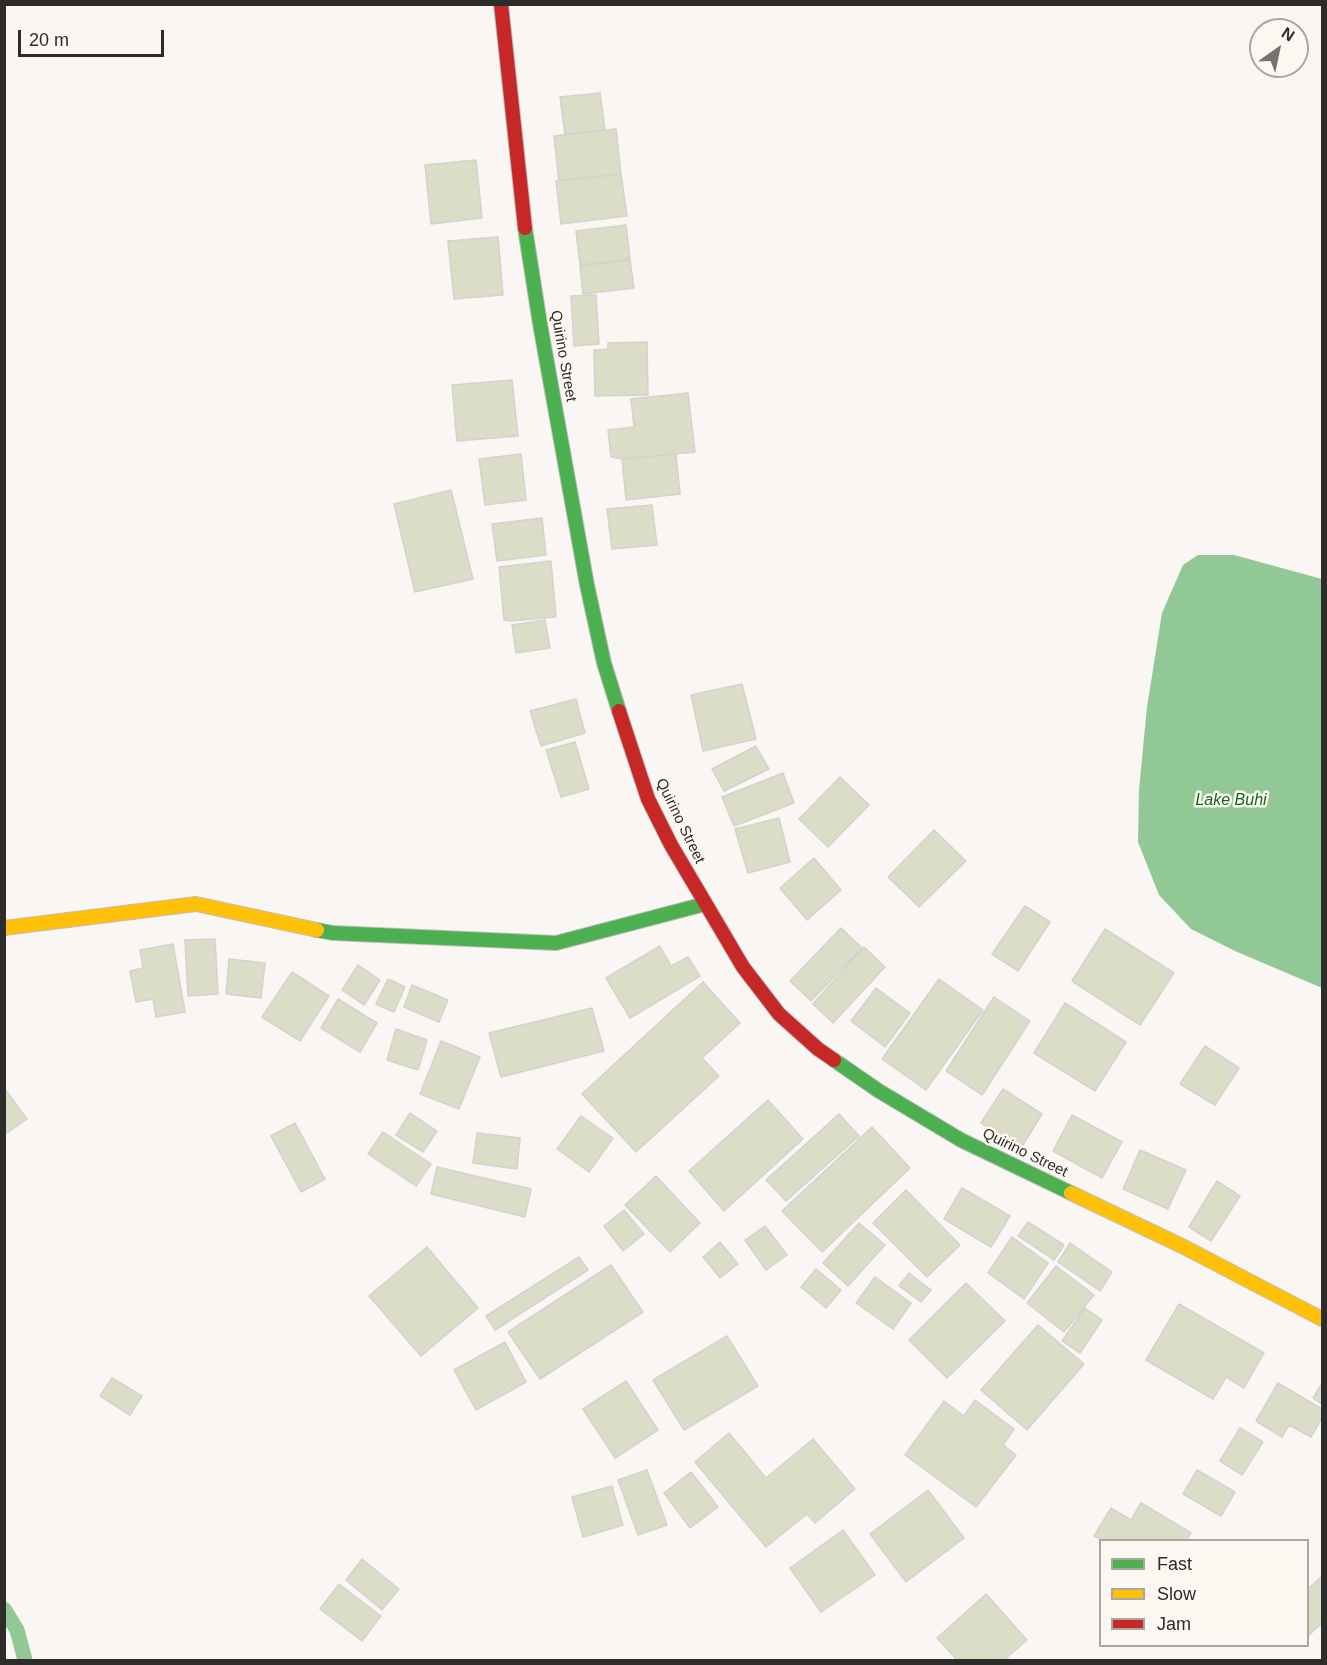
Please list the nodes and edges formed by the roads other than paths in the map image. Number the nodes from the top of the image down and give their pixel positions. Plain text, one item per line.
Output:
1 (501, 4) edge
2 (705, 904) junction
3 (4, 928) edge
4 (1323, 1319) edge

1 - 2 main road, Quirino Street
2 - 3 main road
2 - 4 main road, Quirino Street

